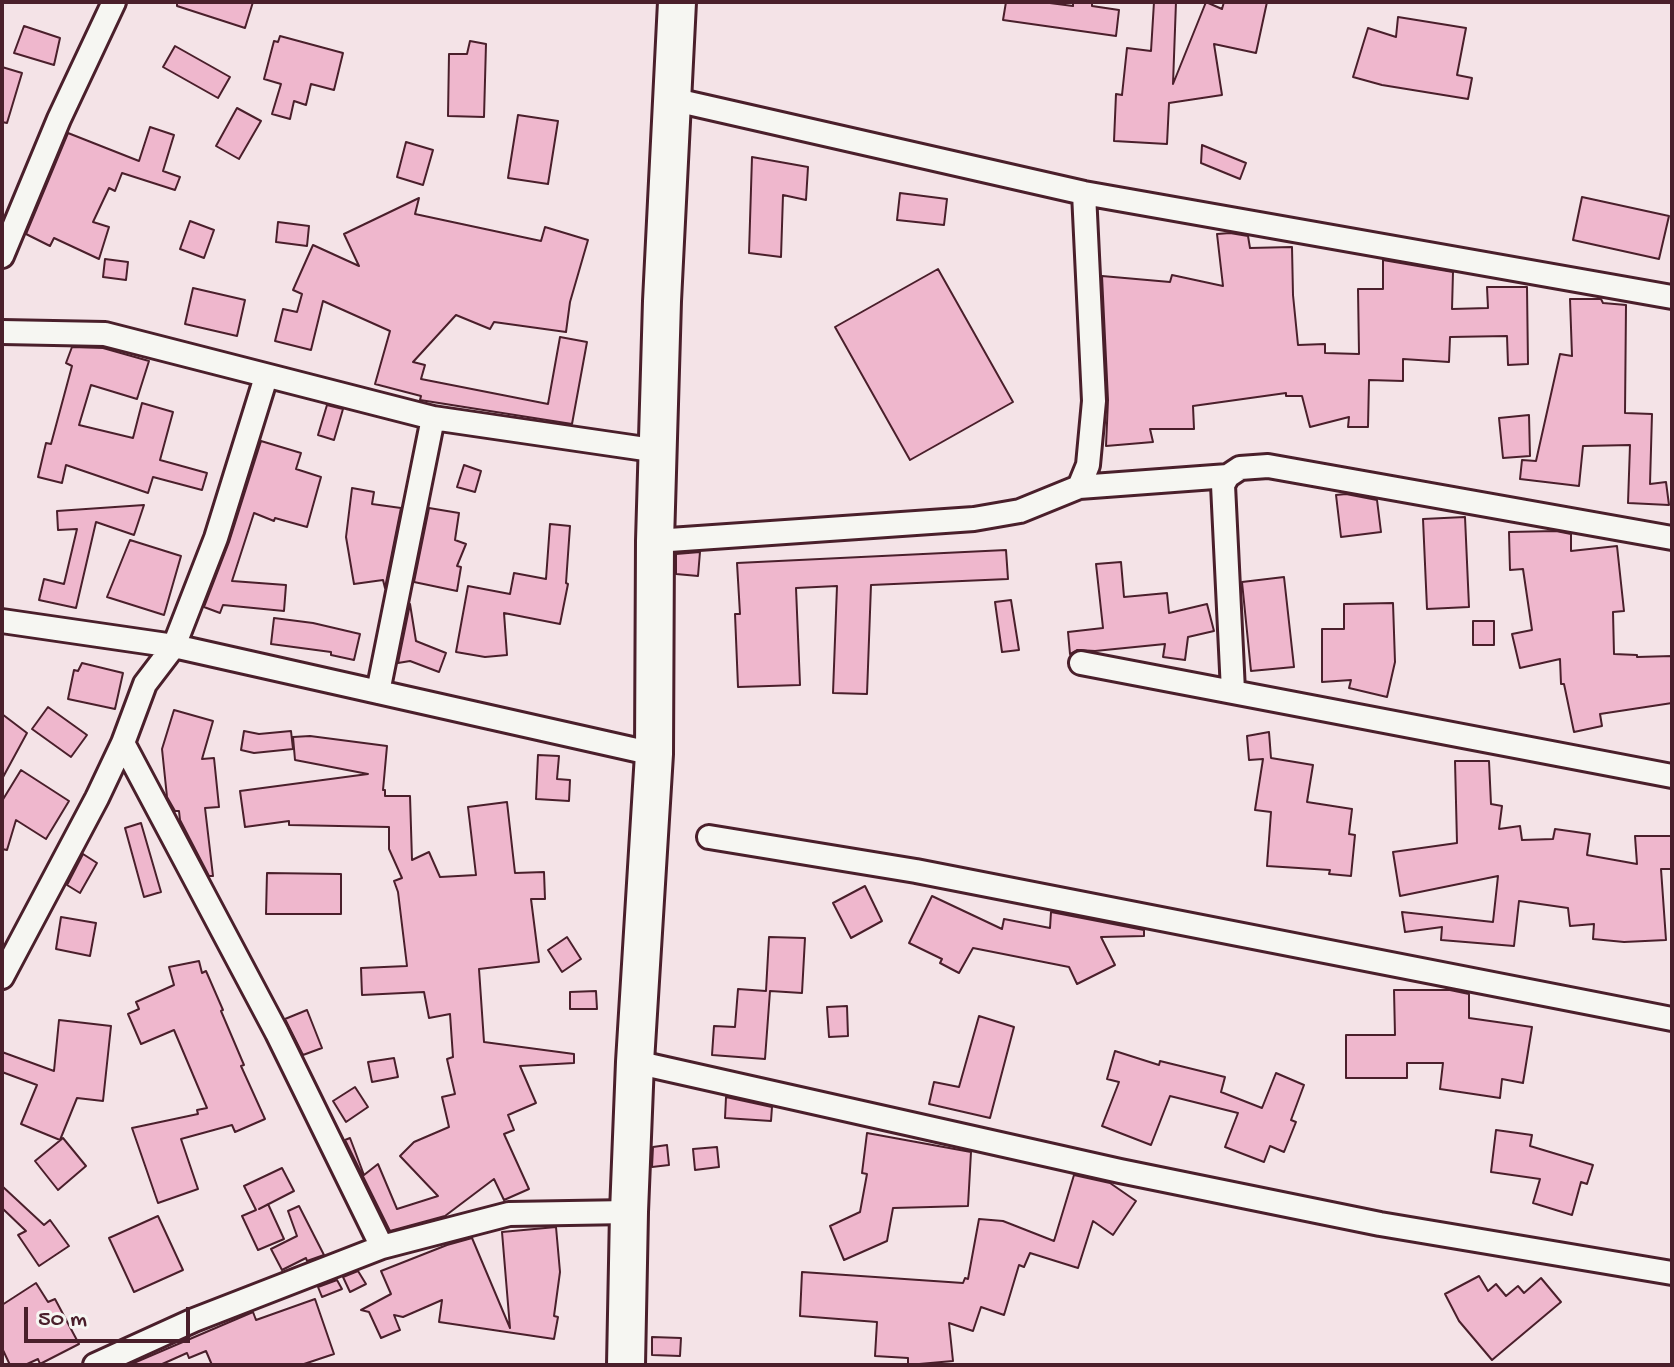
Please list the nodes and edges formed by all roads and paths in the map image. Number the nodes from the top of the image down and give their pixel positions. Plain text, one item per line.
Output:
1 (114, 2) edge
2 (677, 2) edge
3 (671, 99) junction
4 (1084, 193) junction
5 (2, 256) edge
6 (1672, 297) edge
7 (2, 332) edge
8 (266, 377) junction
9 (433, 418) junction
10 (659, 451) junction
11 (1228, 476) junction
12 (1079, 487) junction
13 (1672, 538) edge
14 (655, 541) junction
15 (2, 621) edge
16 (174, 646) junction
17 (1081, 663) dead end
18 (1233, 691) junction
19 (378, 692) junction
20 (123, 743) junction
21 (654, 754) junction
22 (1672, 776) edge
23 (709, 837) dead end
24 (2, 977) edge
25 (1672, 1019) edge
26 (635, 1062) junction
27 (629, 1212) junction
28 (382, 1247) junction
29 (1672, 1273) edge
30 (95, 1365) edge
31 (626, 1365) edge

1 - 5 street
2 - 3 main road
3 - 4 street
3 - 10 main road
4 - 6 street
4 - 12 street
7 - 8 street
8 - 9 street
8 - 16 street
9 - 10 street
9 - 19 street
10 - 14 main road
11 - 12 street
11 - 13 street
11 - 18 street
12 - 14 street
14 - 21 main road
15 - 16 street
16 - 19 street
16 - 20 street
17 - 18 street
18 - 22 street
19 - 21 street
20 - 24 street
20 - 28 street
21 - 26 main road
23 - 25 street
26 - 27 main road
26 - 29 street
27 - 28 street
27 - 31 main road
28 - 30 street

